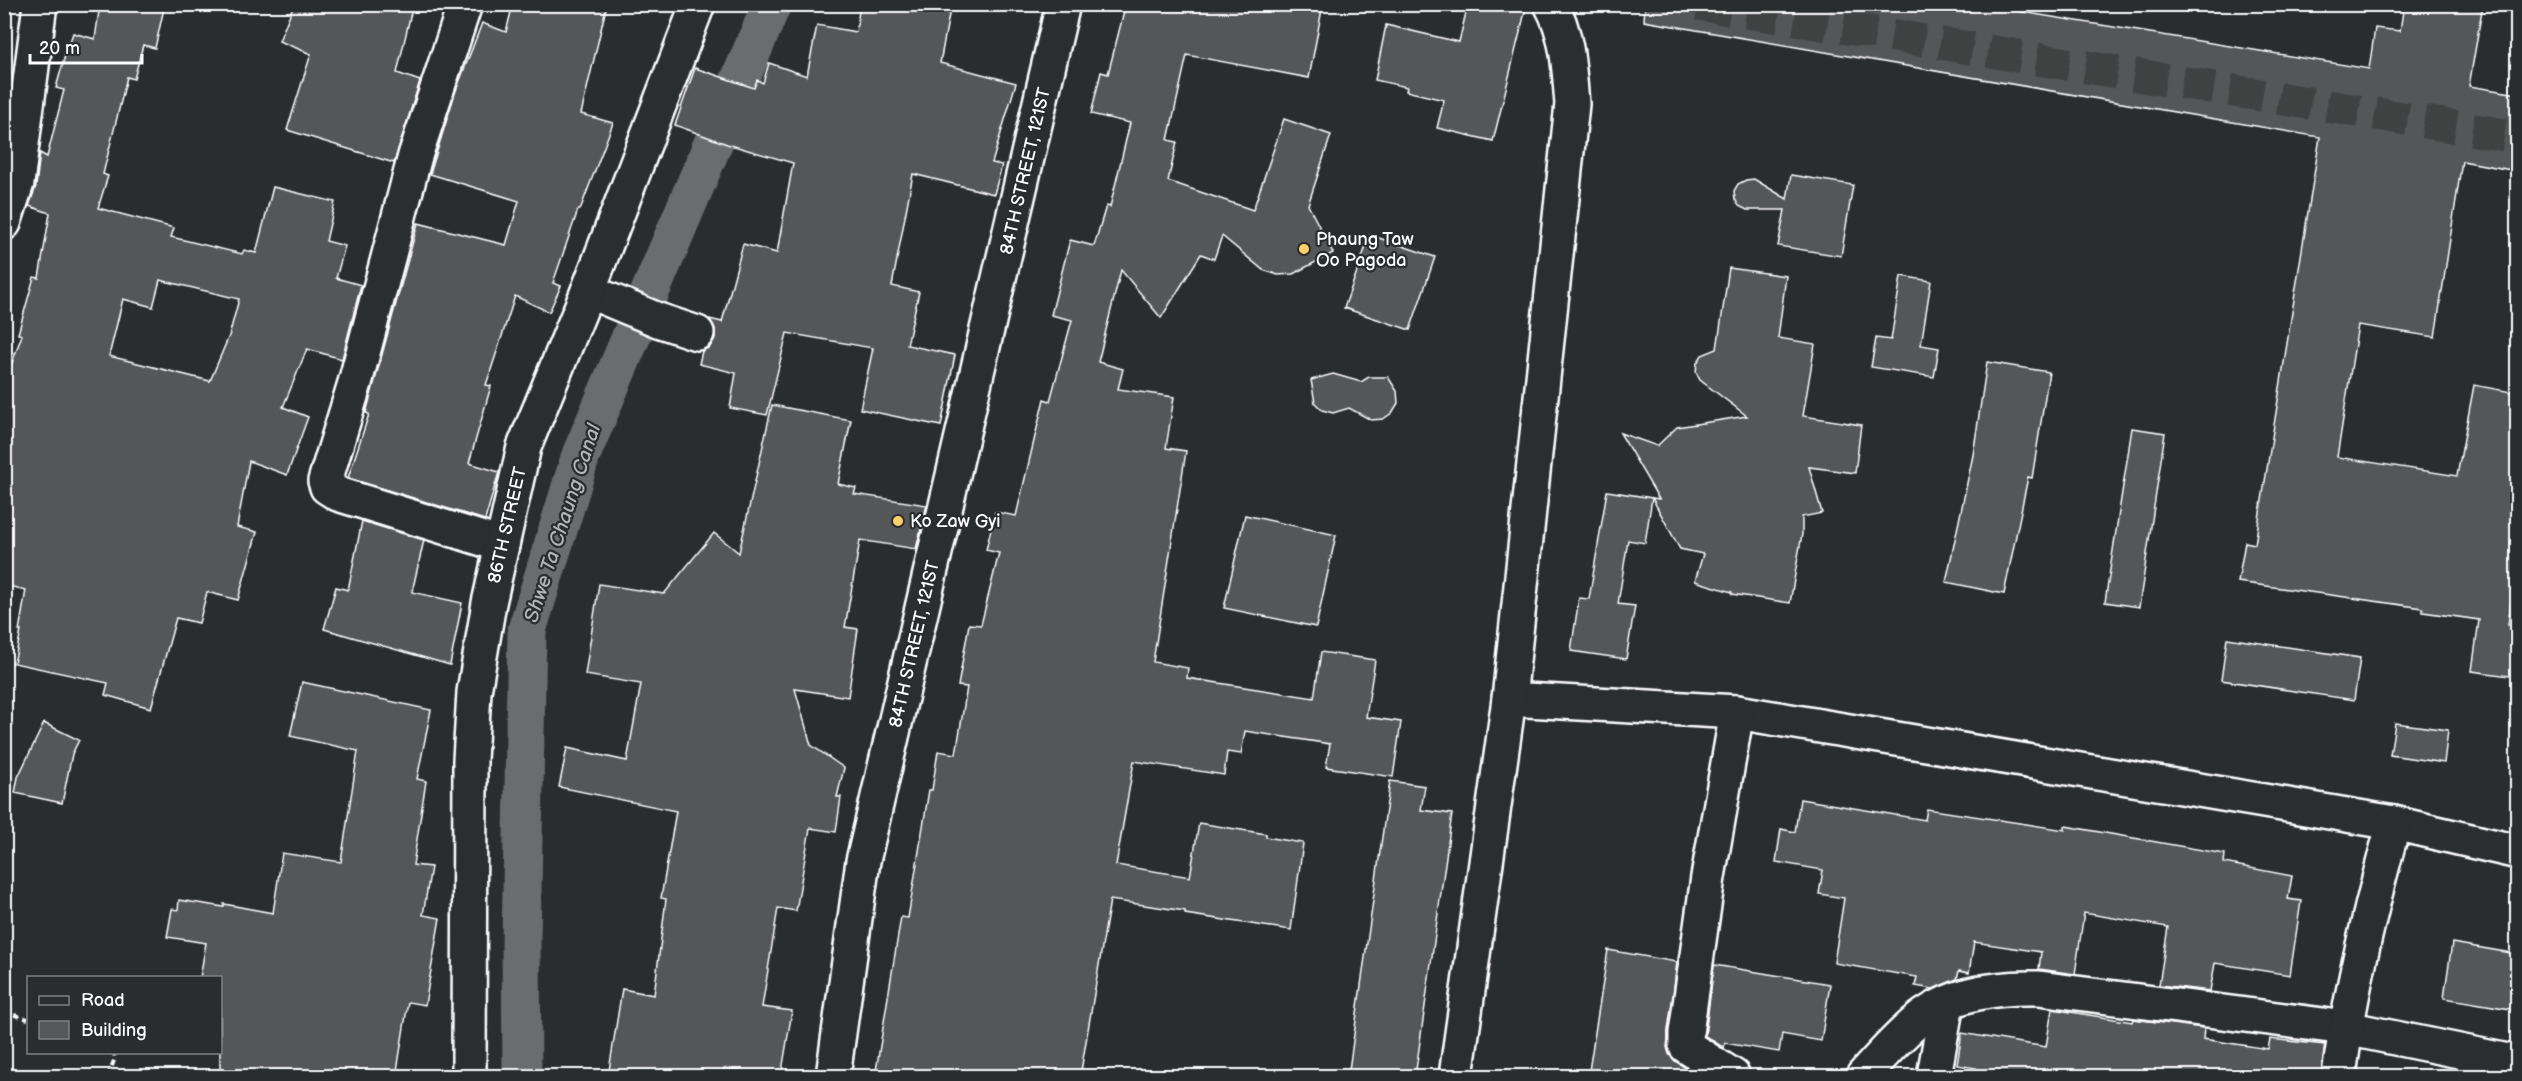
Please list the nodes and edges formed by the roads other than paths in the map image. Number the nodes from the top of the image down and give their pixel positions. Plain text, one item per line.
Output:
1 (40, 4) edge
2 (465, 4) edge
3 (698, 4) edge
4 (1064, 4) edge
5 (1551, 4) edge
6 (4, 223) edge
7 (588, 291) junction
8 (697, 333) dead end
9 (502, 545) junction
10 (1509, 699) junction
11 (1737, 712) junction
12 (2394, 823) junction
13 (2517, 852) edge
14 (1947, 1003) junction
15 (2346, 1028) junction
16 (2517, 1062) edge
17 (469, 1077) edge
18 (833, 1077) edge
19 (1456, 1077) edge
20 (1733, 1077) edge
21 (1863, 1077) edge
22 (1934, 1077) edge
23 (2339, 1077) edge

1 - 6 street
2 - 9 street
3 - 7 street, 86TH STREET
4 - 18 street, 84TH STREET, 121ST
5 - 10 street
7 - 8 street
7 - 9 street, 86TH STREET
9 - 17 street, 86TH STREET
10 - 11 street
10 - 19 street
11 - 12 street
11 - 20 street
12 - 13 street
12 - 15 street
14 - 15 street
14 - 21 street
14 - 22 street
15 - 16 street
15 - 23 street

